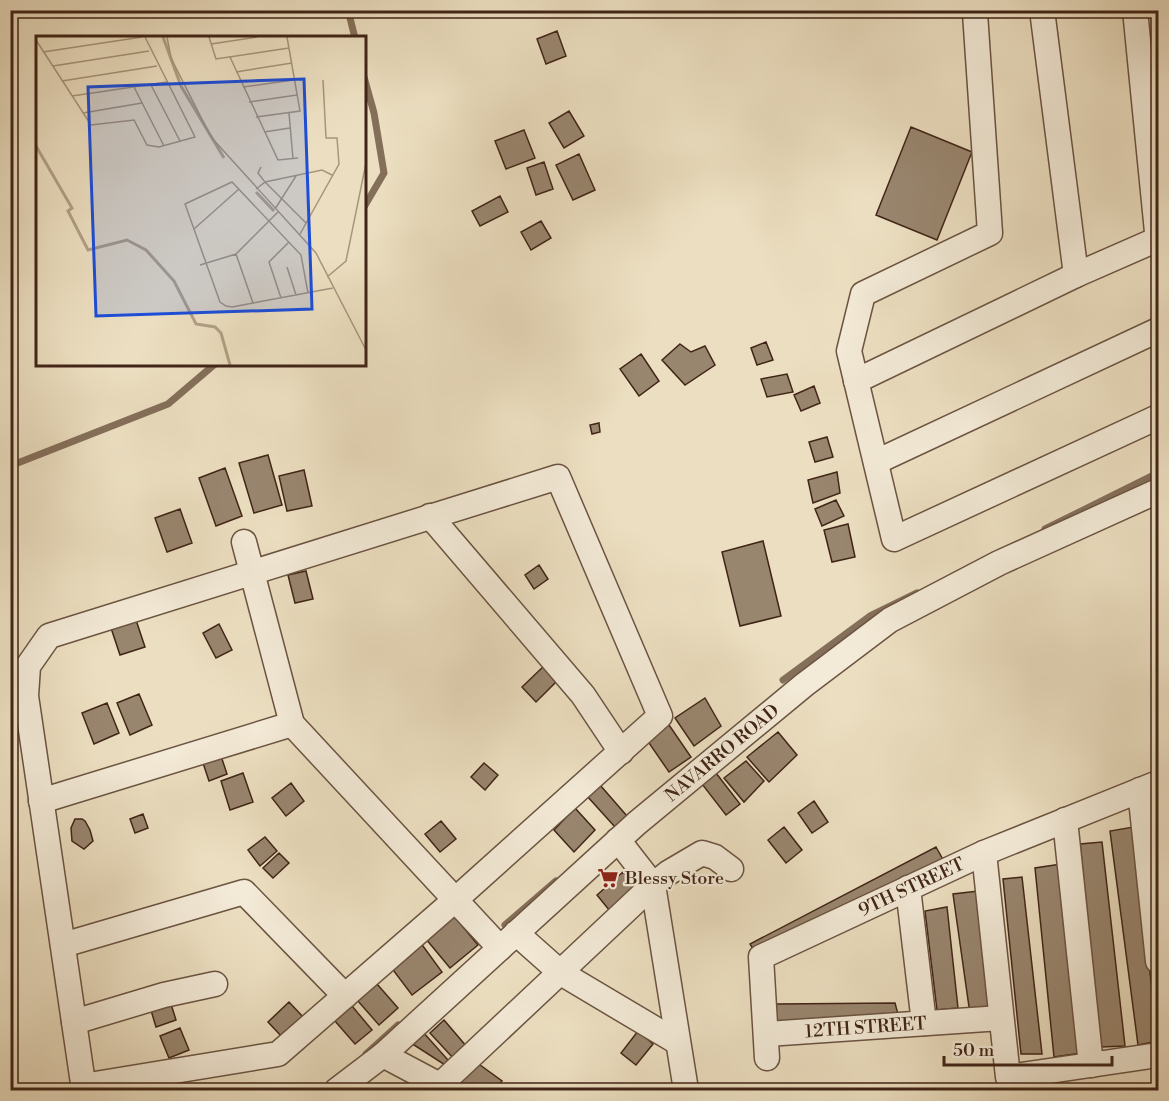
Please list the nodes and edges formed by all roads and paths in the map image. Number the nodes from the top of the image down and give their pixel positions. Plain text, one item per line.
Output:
1 (978, 10) edge
2 (1042, 10) edge
3 (1135, 10) edge
4 (1158, 240) edge
5 (1076, 275) junction
6 (1158, 330) edge
7 (856, 381) junction
8 (1158, 417) edge
9 (876, 462) junction
10 (1158, 491) edge
11 (429, 516) junction
12 (243, 542) dead end
13 (252, 572) junction
14 (292, 724) junction
15 (621, 752) junction
16 (1149, 787) edge
17 (41, 801) junction
18 (1065, 820) junction
19 (618, 840) junction
20 (984, 853) junction
21 (730, 870) dead end
22 (653, 885) junction
23 (908, 888) junction
24 (455, 900) junction
25 (508, 941) junction
26 (63, 945) junction
27 (1158, 961) edge
28 (561, 973) junction
29 (215, 984) dead end
30 (345, 996) junction
31 (1001, 1018) junction
32 (74, 1022) junction
33 (924, 1023) junction
34 (767, 1034) junction
35 (677, 1042) junction
36 (383, 1055) junction
37 (1158, 1055) edge
38 (767, 1059) dead end
39 (1091, 1065) junction
40 (84, 1088) edge
41 (444, 1088) edge
42 (337, 1090) edge
43 (686, 1090) edge

1 - 7 street
2 - 5 street
3 - 4 street
4 - 5 street
5 - 7 street
6 - 9 street
7 - 9 street
8 - 9 street
10 - 19 street, NAVARRO ROAD
11 - 13 street
11 - 15 street
11 - 15 street
12 - 13 street
13 - 14 street
13 - 17 street
14 - 17 street
14 - 24 street
15 - 24 street
16 - 18 street, 9TH STREET
16 - 27 street
17 - 26 street
18 - 20 street, 9TH STREET
18 - 39 street
19 - 22 street
19 - 25 street, NAVARRO ROAD
20 - 23 street, 9TH STREET
20 - 31 street
21 - 22 street
22 - 28 street
22 - 35 street
23 - 33 street
23 - 34 street, 9TH STREET
24 - 25 street
24 - 30 street
25 - 28 street
25 - 36 street, NAVARRO ROAD
26 - 30 street
26 - 32 street
28 - 35 street
28 - 41 street
29 - 32 street
30 - 40 street
31 - 33 street, 12TH STREET
31 - 39 street
32 - 40 street
33 - 34 street, 12TH STREET
34 - 38 street, 9TH STREET
35 - 43 street
36 - 41 street
36 - 42 street, NAVARRO ROAD
37 - 39 street

